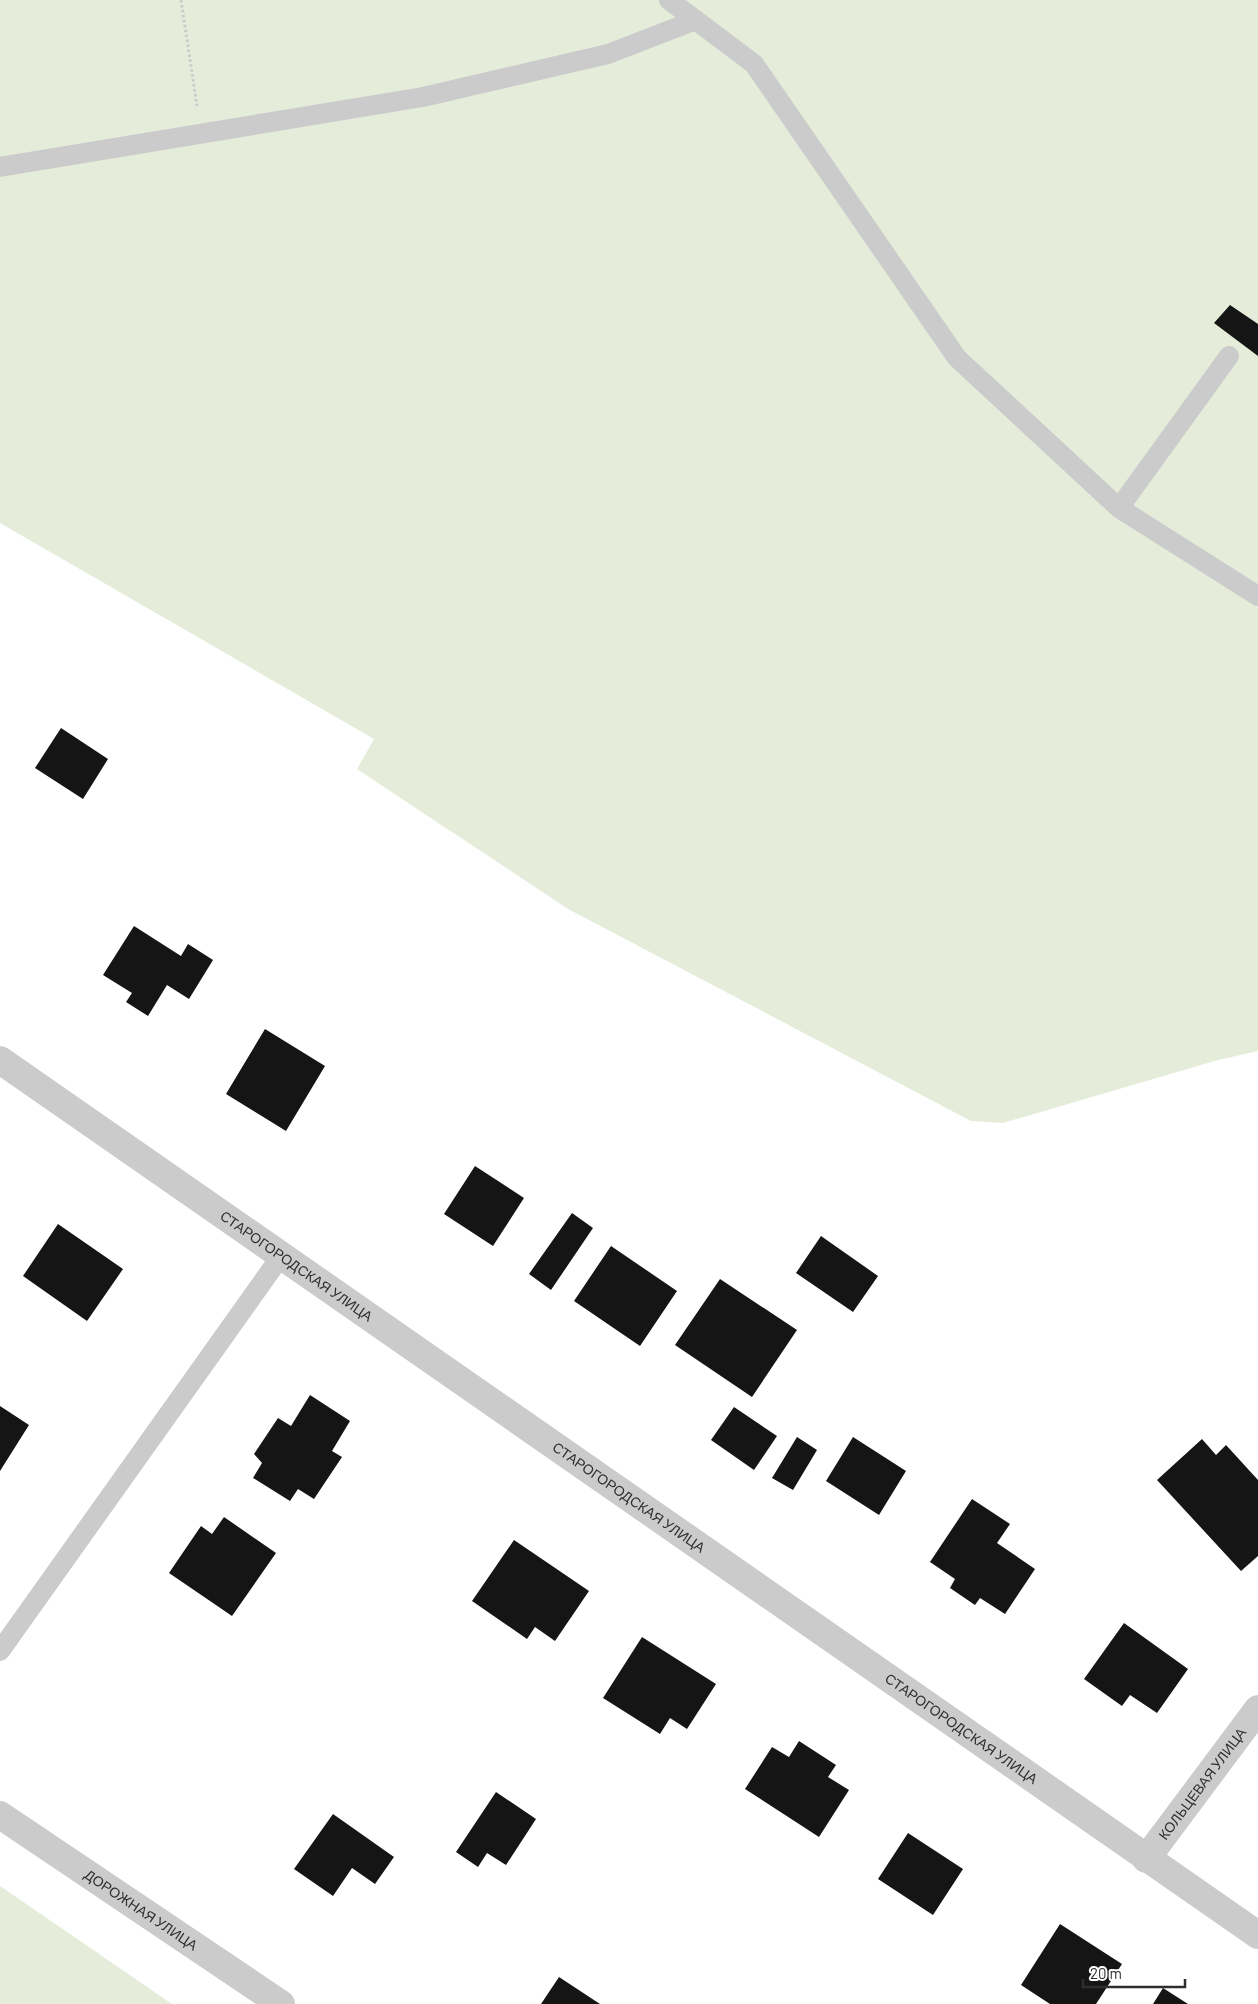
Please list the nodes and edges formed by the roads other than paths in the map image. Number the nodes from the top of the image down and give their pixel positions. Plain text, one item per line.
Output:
1 (669, 0) edge
2 (696, 20) junction
3 (0, 167) edge
4 (1229, 356) dead end
5 (1119, 508) junction
6 (1258, 596) edge
7 (0, 1060) edge
8 (281, 1256) junction
9 (0, 1651) edge
10 (1258, 1709) edge
11 (0, 1815) edge
12 (1146, 1859) junction
13 (1258, 1935) edge
14 (281, 2004) edge

1 - 2 lane
2 - 3 lane
2 - 5 lane
4 - 5 lane
5 - 6 lane
7 - 8 street, СТАРОГОРОДСКАЯ УЛИЦА
8 - 9 lane
8 - 12 street, СТАРОГОРОДСКАЯ УЛИЦА
10 - 12 street, КОЛЬЦЕВАЯ УЛИЦА
11 - 14 street, ДОРОЖНАЯ УЛИЦА
12 - 13 street, СТАРОГОРОДСКАЯ УЛИЦА

